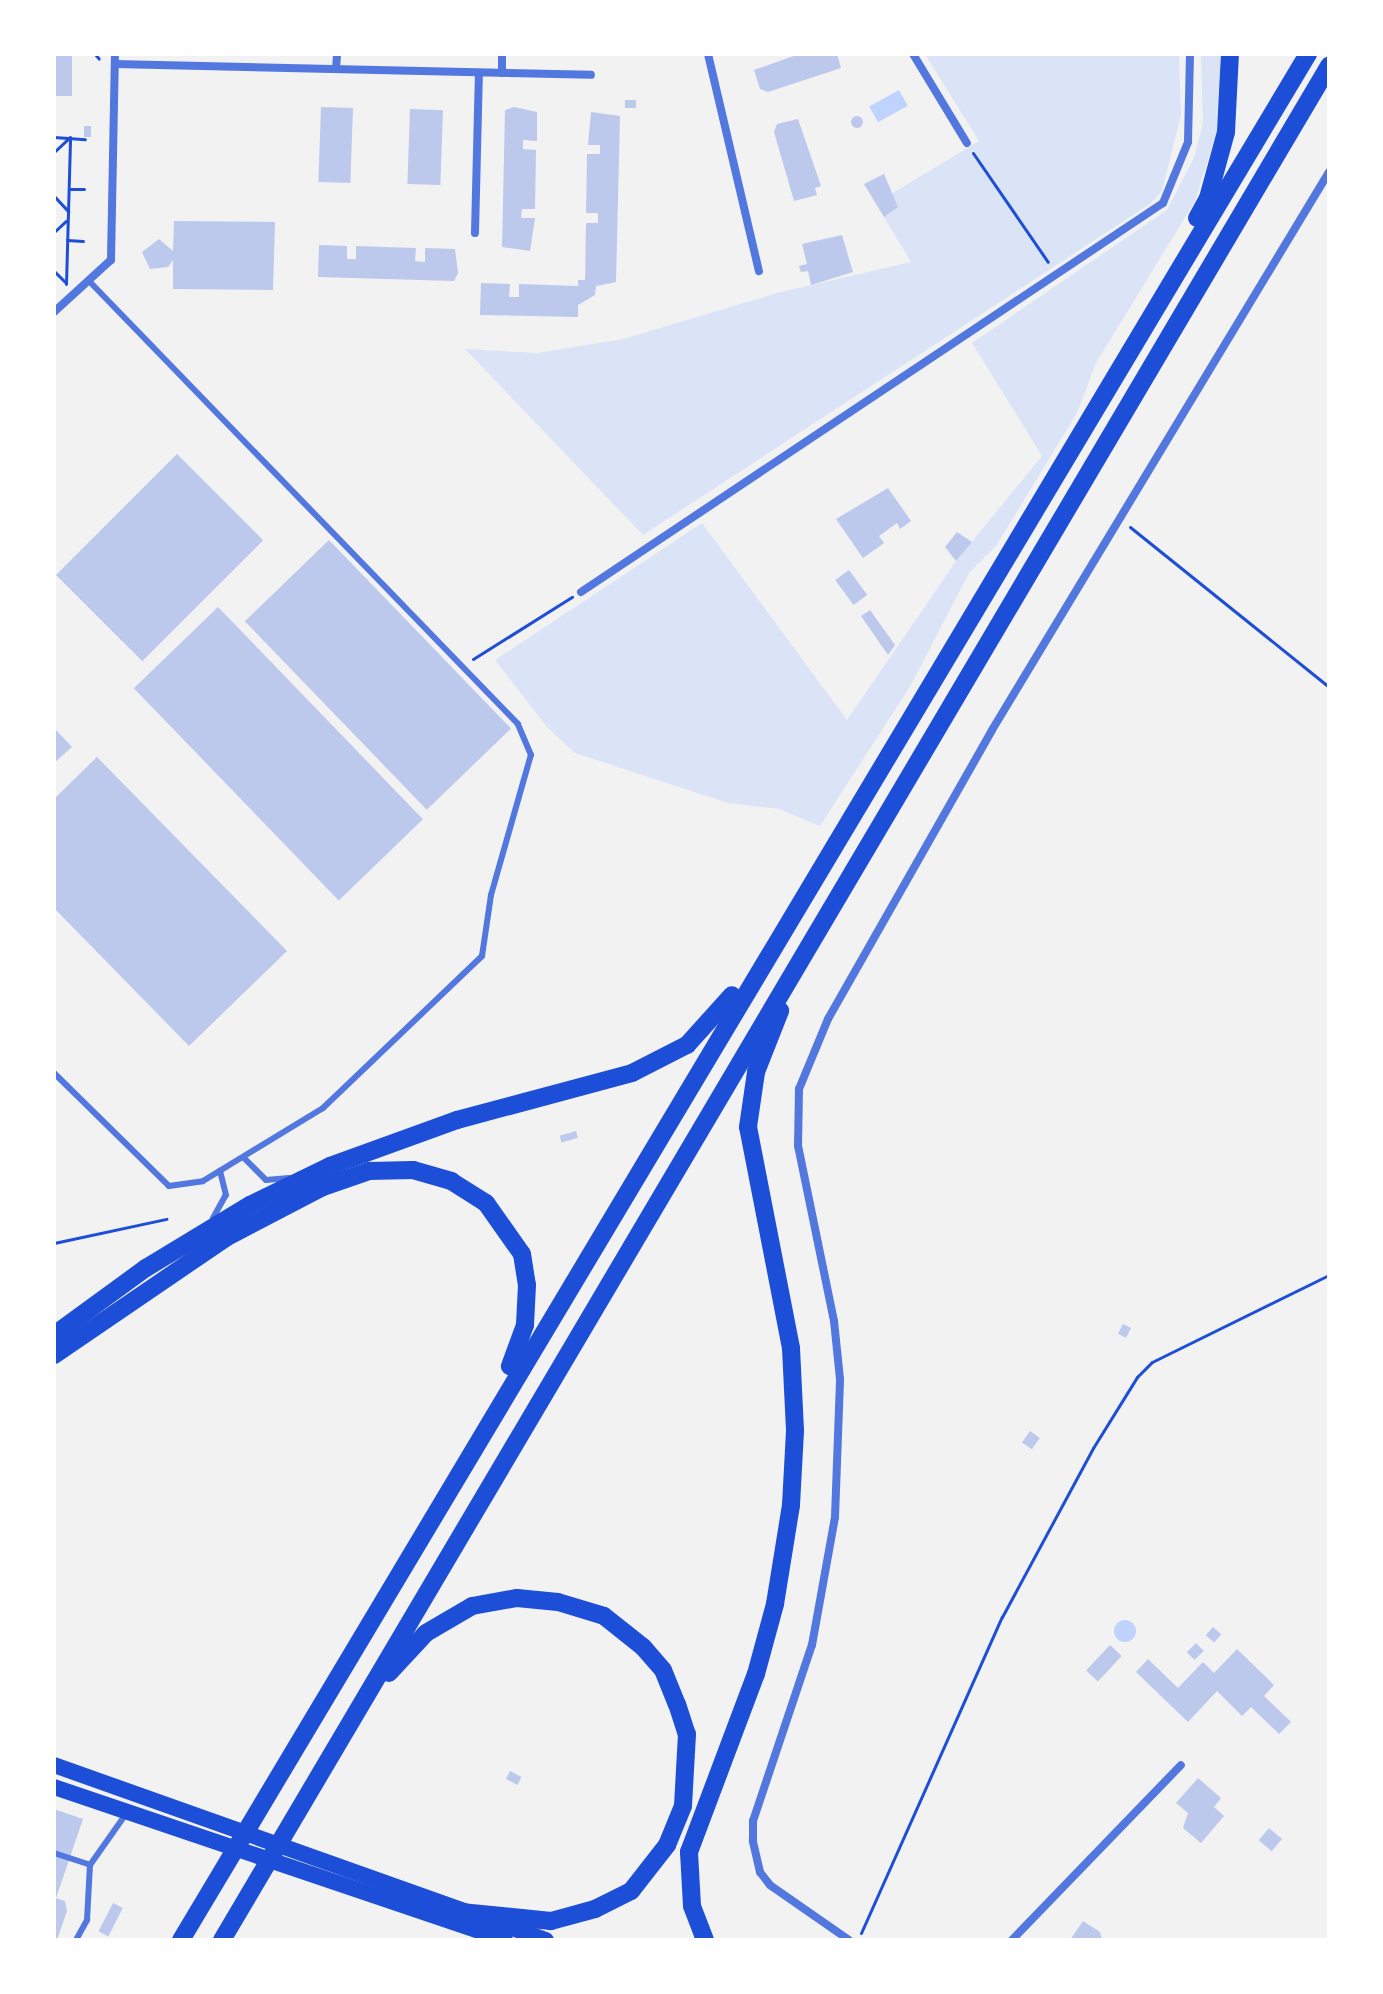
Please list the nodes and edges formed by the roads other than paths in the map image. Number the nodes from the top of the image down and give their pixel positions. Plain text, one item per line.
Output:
1 (337, 54) edge
2 (502, 54) edge
3 (708, 54) edge
4 (913, 54) edge
5 (1190, 54) edge
6 (1230, 54) edge
7 (1308, 54) edge
8 (115, 59) edge
9 (1329, 66) edge
10 (336, 69) junction
11 (479, 73) junction
12 (502, 73) junction
13 (591, 75) dead end
14 (967, 143) road end
15 (1329, 172) edge
16 (475, 233) dead end
17 (759, 271) dead end
18 (89, 281) junction
19 (54, 312) edge
20 (1119, 371) junction
21 (581, 592) road end
22 (835, 846) junction
23 (863, 852) junction
24 (54, 1073) edge
25 (244, 1158) junction
26 (330, 1166) junction
27 (220, 1171) junction
28 (170, 1253) junction
29 (54, 1335) edge
30 (54, 1355) edge
31 (467, 1456) junction
32 (54, 1765) edge
33 (1181, 1765) dead end
34 (54, 1787) edge
35 (128, 1812) junction
36 (54, 1853) edge
37 (90, 1865) junction
38 (241, 1908) junction
39 (463, 1912) junction
40 (76, 1940) edge
41 (181, 1940) edge
42 (222, 1940) edge
43 (505, 1940) edge
44 (546, 1940) edge
45 (705, 1940) edge
46 (849, 1940) edge
47 (1012, 1940) edge

1 - 10 street
2 - 12 street
3 - 17 street
4 - 14 street
5 - 21 street
6 - 20 highway
7 - 20 highway
8 - 10 street
8 - 18 street
9 - 23 highway
10 - 11 street
11 - 12 street
11 - 16 street
12 - 13 street
15 - 46 street
18 - 19 street
18 - 25 lane
20 - 22 highway
22 - 26 highway
22 - 31 highway
23 - 38 highway
23 - 45 highway
24 - 27 lane
25 - 26 lane
25 - 27 lane
26 - 28 highway
27 - 28 lane
28 - 29 highway
30 - 31 highway
31 - 41 highway
32 - 39 main road
33 - 47 street
34 - 35 main road
35 - 37 lane
35 - 43 main road
36 - 37 lane
37 - 40 lane
38 - 39 highway
38 - 42 highway
39 - 44 main road

